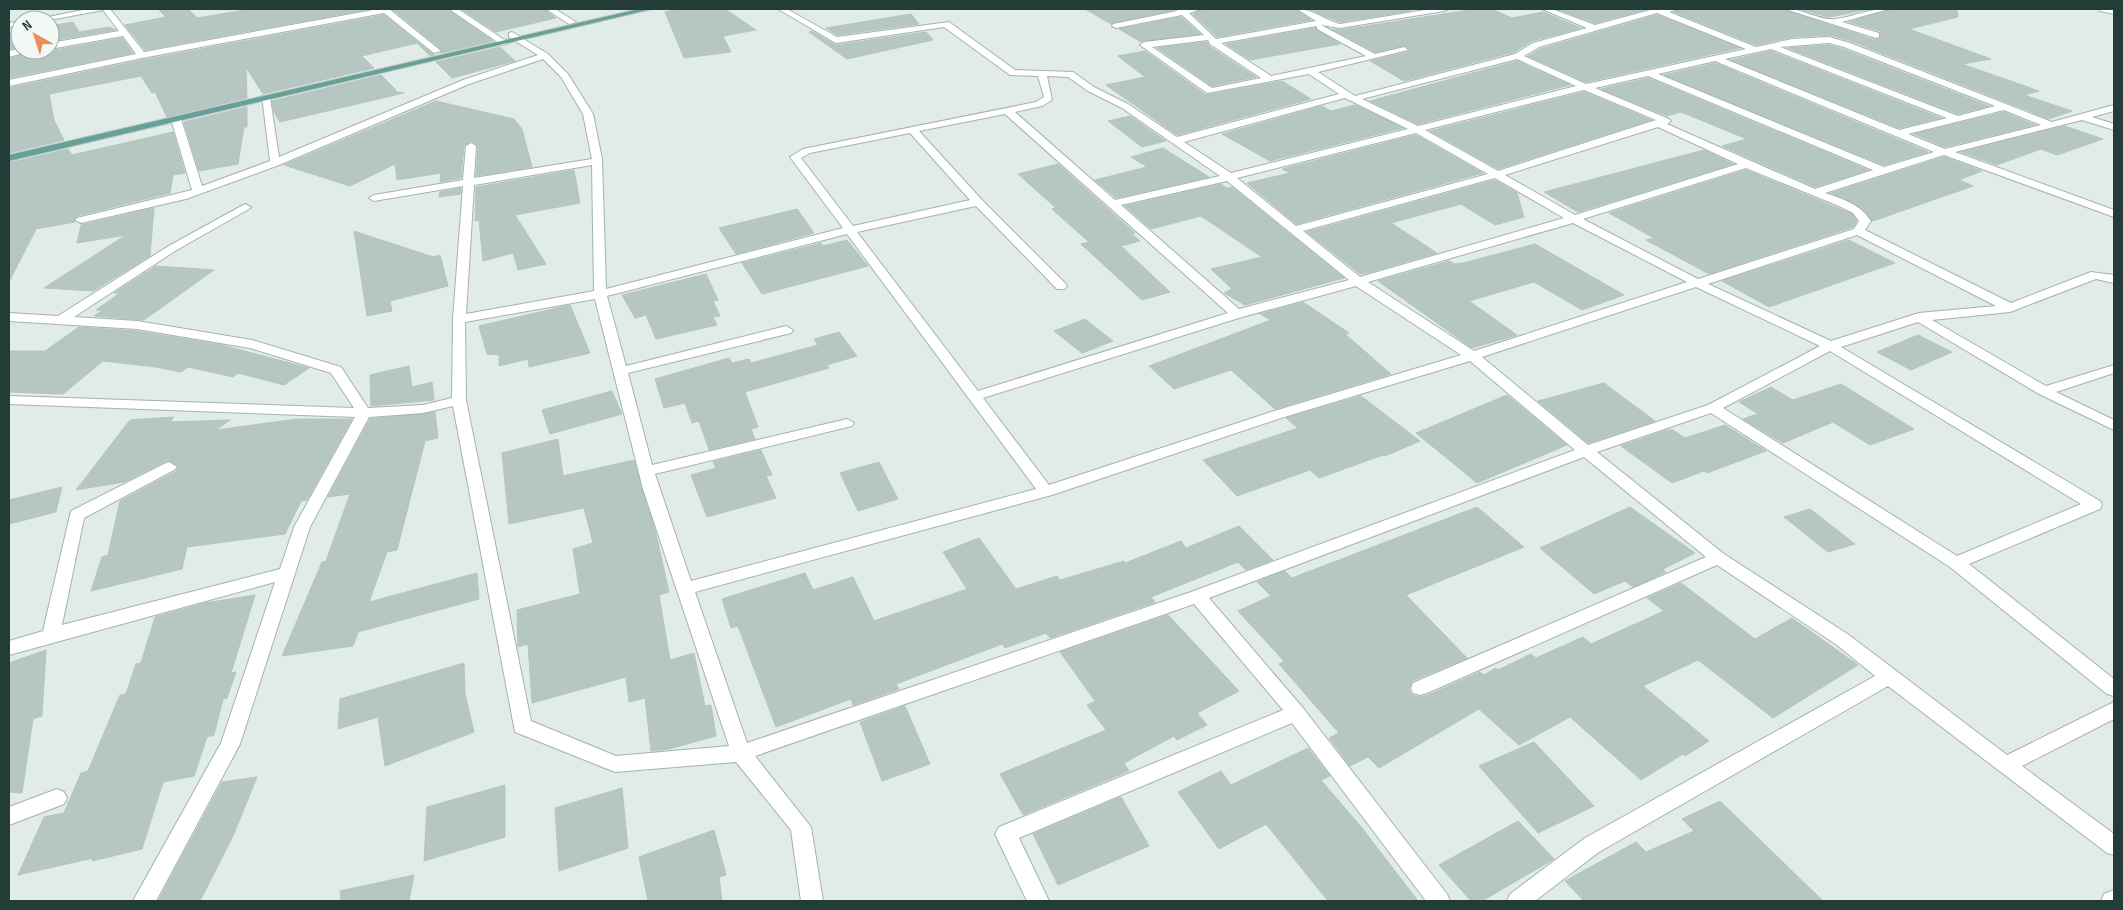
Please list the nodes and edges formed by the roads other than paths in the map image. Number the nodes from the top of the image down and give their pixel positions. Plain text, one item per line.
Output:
1 (100, 9) edge
2 (106, 9) edge
3 (384, 9) edge
4 (454, 9) edge
5 (550, 9) edge
6 (625, 9) edge
7 (648, 9) edge
8 (782, 9) edge
9 (1197, 9) edge
10 (1301, 9) edge
11 (1444, 9) edge
12 (1546, 9) edge
13 (1674, 9) edge
14 (1789, 9) edge
15 (1885, 9) edge
16 (2103, 9) edge
17 (1181, 10) edge
18 (1422, 10) edge
19 (1658, 10) junction
20 (2114, 12) edge
21 (60, 16) edge
22 (572, 22) junction
23 (1324, 22) junction
24 (1833, 22) junction
25 (1314, 23) junction
26 (1116, 26) dead end
27 (1597, 29) junction
28 (125, 33) junction
29 (1876, 35) dead end
30 (508, 39) junction
31 (1212, 39) junction
32 (60, 44) edge
33 (1769, 46) junction
34 (1753, 49) junction
35 (1404, 50) dead end
36 (437, 51) junction
37 (142, 55) junction
38 (545, 56) junction
39 (1372, 56) junction
40 (1518, 56) junction
41 (1715, 58) junction
42 (1311, 71) junction
43 (1646, 72) junction
44 (1042, 73) junction
45 (1269, 79) junction
46 (9, 83) edge
47 (1584, 87) junction
48 (1349, 97) junction
49 (265, 98) junction
50 (2005, 107) junction
51 (2114, 108) edge
52 (1008, 111) junction
53 (2080, 116) junction
54 (1958, 119) junction
55 (176, 120) junction
56 (1658, 123) junction
57 (2051, 124) junction
58 (2114, 127) edge
59 (1416, 129) junction
60 (912, 130) junction
61 (1898, 133) junction
62 (1178, 140) junction
63 (471, 146) dead end
64 (9, 150) edge
65 (1944, 152) junction
66 (9, 158) edge
67 (597, 161) junction
68 (275, 163) junction
69 (1747, 164) junction
70 (1884, 170) junction
71 (1496, 174) junction
72 (1229, 177) junction
73 (468, 182) junction
74 (198, 191) junction
75 (1815, 193) junction
76 (374, 198) dead end
77 (978, 202) junction
78 (1113, 204) junction
79 (245, 207) dead end
80 (2114, 214) edge
81 (81, 220) dead end
82 (1576, 220) junction
83 (850, 230) junction
84 (1293, 230) junction
85 (1858, 231) junction
86 (2114, 279) edge
87 (1359, 282) junction
88 (1697, 283) junction
89 (1061, 286) dead end
90 (600, 294) junction
91 (2010, 308) junction
92 (1237, 314) junction
93 (9, 317) edge
94 (1919, 317) junction
95 (459, 319) junction
96 (59, 320) junction
97 (786, 330) dead end
98 (1830, 346) junction
99 (1472, 356) junction
100 (2114, 369) edge
101 (621, 371) junction
102 (2044, 391) junction
103 (975, 396) junction
104 (9, 400) edge
105 (459, 400) junction
106 (1713, 408) junction
107 (364, 413) junction
108 (847, 423) dead end
109 (2114, 426) edge
110 (1586, 451) junction
111 (169, 467) dead end
112 (647, 471) junction
113 (1046, 491) junction
114 (1718, 558) junction
115 (1956, 563) junction
116 (288, 573) junction
117 (685, 589) junction
118 (1197, 596) junction
119 (51, 635) junction
120 (9, 648) edge
121 (1889, 677) junction
122 (1420, 688) dead end
123 (2114, 689) edge
124 (2114, 710) edge
125 (1296, 713) junction
126 (742, 753) junction
127 (2007, 764) junction
128 (57, 798) dead end
129 (9, 816) edge
130 (2114, 846) edge
131 (144, 901) edge
132 (812, 901) edge
133 (1038, 901) edge
134 (1439, 901) edge
135 (1518, 901) edge

1 - 21 street
2 - 28 street
3 - 36 street
3 - 37 street
4 - 30 street
5 - 22 street
6 - 22 main road
7 - 30 main road
8 - 44 street
9 - 17 street
10 - 23 street
11 - 18 street
12 - 27 street
13 - 19 street
14 - 24 street
15 - 24 street
16 - 20 street
17 - 26 street
17 - 31 street
18 - 23 street
19 - 27 street
19 - 34 street
22 - 30 main road
23 - 25 street
24 - 29 street
25 - 31 street
25 - 39 street
27 - 40 street
28 - 32 street
28 - 37 street
30 - 36 main road
30 - 38 street
30 - 49 main road
31 - 45 street
31 - 45 street
33 - 34 street
33 - 50 street
33 - 54 street
34 - 41 street
35 - 39 street
36 - 64 main road
37 - 46 street
38 - 67 street
38 - 68 street
39 - 42 street
40 - 47 street
40 - 48 street
41 - 43 street
41 - 61 street
42 - 45 street
42 - 48 street
43 - 47 street
43 - 70 street
44 - 52 street
44 - 62 street
47 - 56 street
47 - 59 street
48 - 59 street
48 - 62 street
49 - 55 main road
49 - 68 street
50 - 54 street
50 - 57 street
51 - 53 street
52 - 60 street
52 - 78 street
53 - 57 street
53 - 58 street
54 - 61 street
55 - 66 main road
55 - 74 street
56 - 69 street
56 - 71 street
57 - 65 street
59 - 71 street
59 - 72 street
60 - 77 street
60 - 83 street
61 - 65 street
62 - 72 street
63 - 73 street
65 - 70 street
65 - 80 street
67 - 73 street
67 - 90 street
68 - 74 street
69 - 75 street
69 - 82 street
70 - 75 street
71 - 82 street
71 - 84 street
72 - 78 street
72 - 84 street
73 - 76 street
73 - 95 street
74 - 81 street
75 - 85 street
77 - 83 street
77 - 89 street
78 - 92 street
79 - 96 street
82 - 87 street
82 - 88 street
83 - 90 street
83 - 103 street
84 - 87 street
85 - 88 street
85 - 91 street
86 - 91 street
87 - 92 street
87 - 99 street
88 - 98 street
88 - 99 street
90 - 95 street
90 - 101 street
91 - 94 street
92 - 103 street
93 - 96 street
94 - 98 street
94 - 102 street
95 - 105 street
96 - 107 street
97 - 101 street
98 - 106 street
98 - 115 street
99 - 110 street
99 - 113 street
100 - 102 street
101 - 112 street
102 - 109 street
103 - 113 street
104 - 107 street
105 - 107 street
105 - 126 street
106 - 110 street
106 - 115 street
107 - 116 street
108 - 112 street
110 - 114 street
110 - 118 street
111 - 119 street
112 - 117 street
113 - 117 street
114 - 121 street
114 - 122 street
115 - 123 street
116 - 119 street
116 - 131 street
117 - 126 street
118 - 125 street
118 - 126 street
119 - 120 street
121 - 127 street
121 - 135 street
124 - 127 street
125 - 133 street
125 - 134 street
126 - 132 street
127 - 130 street
128 - 129 street

